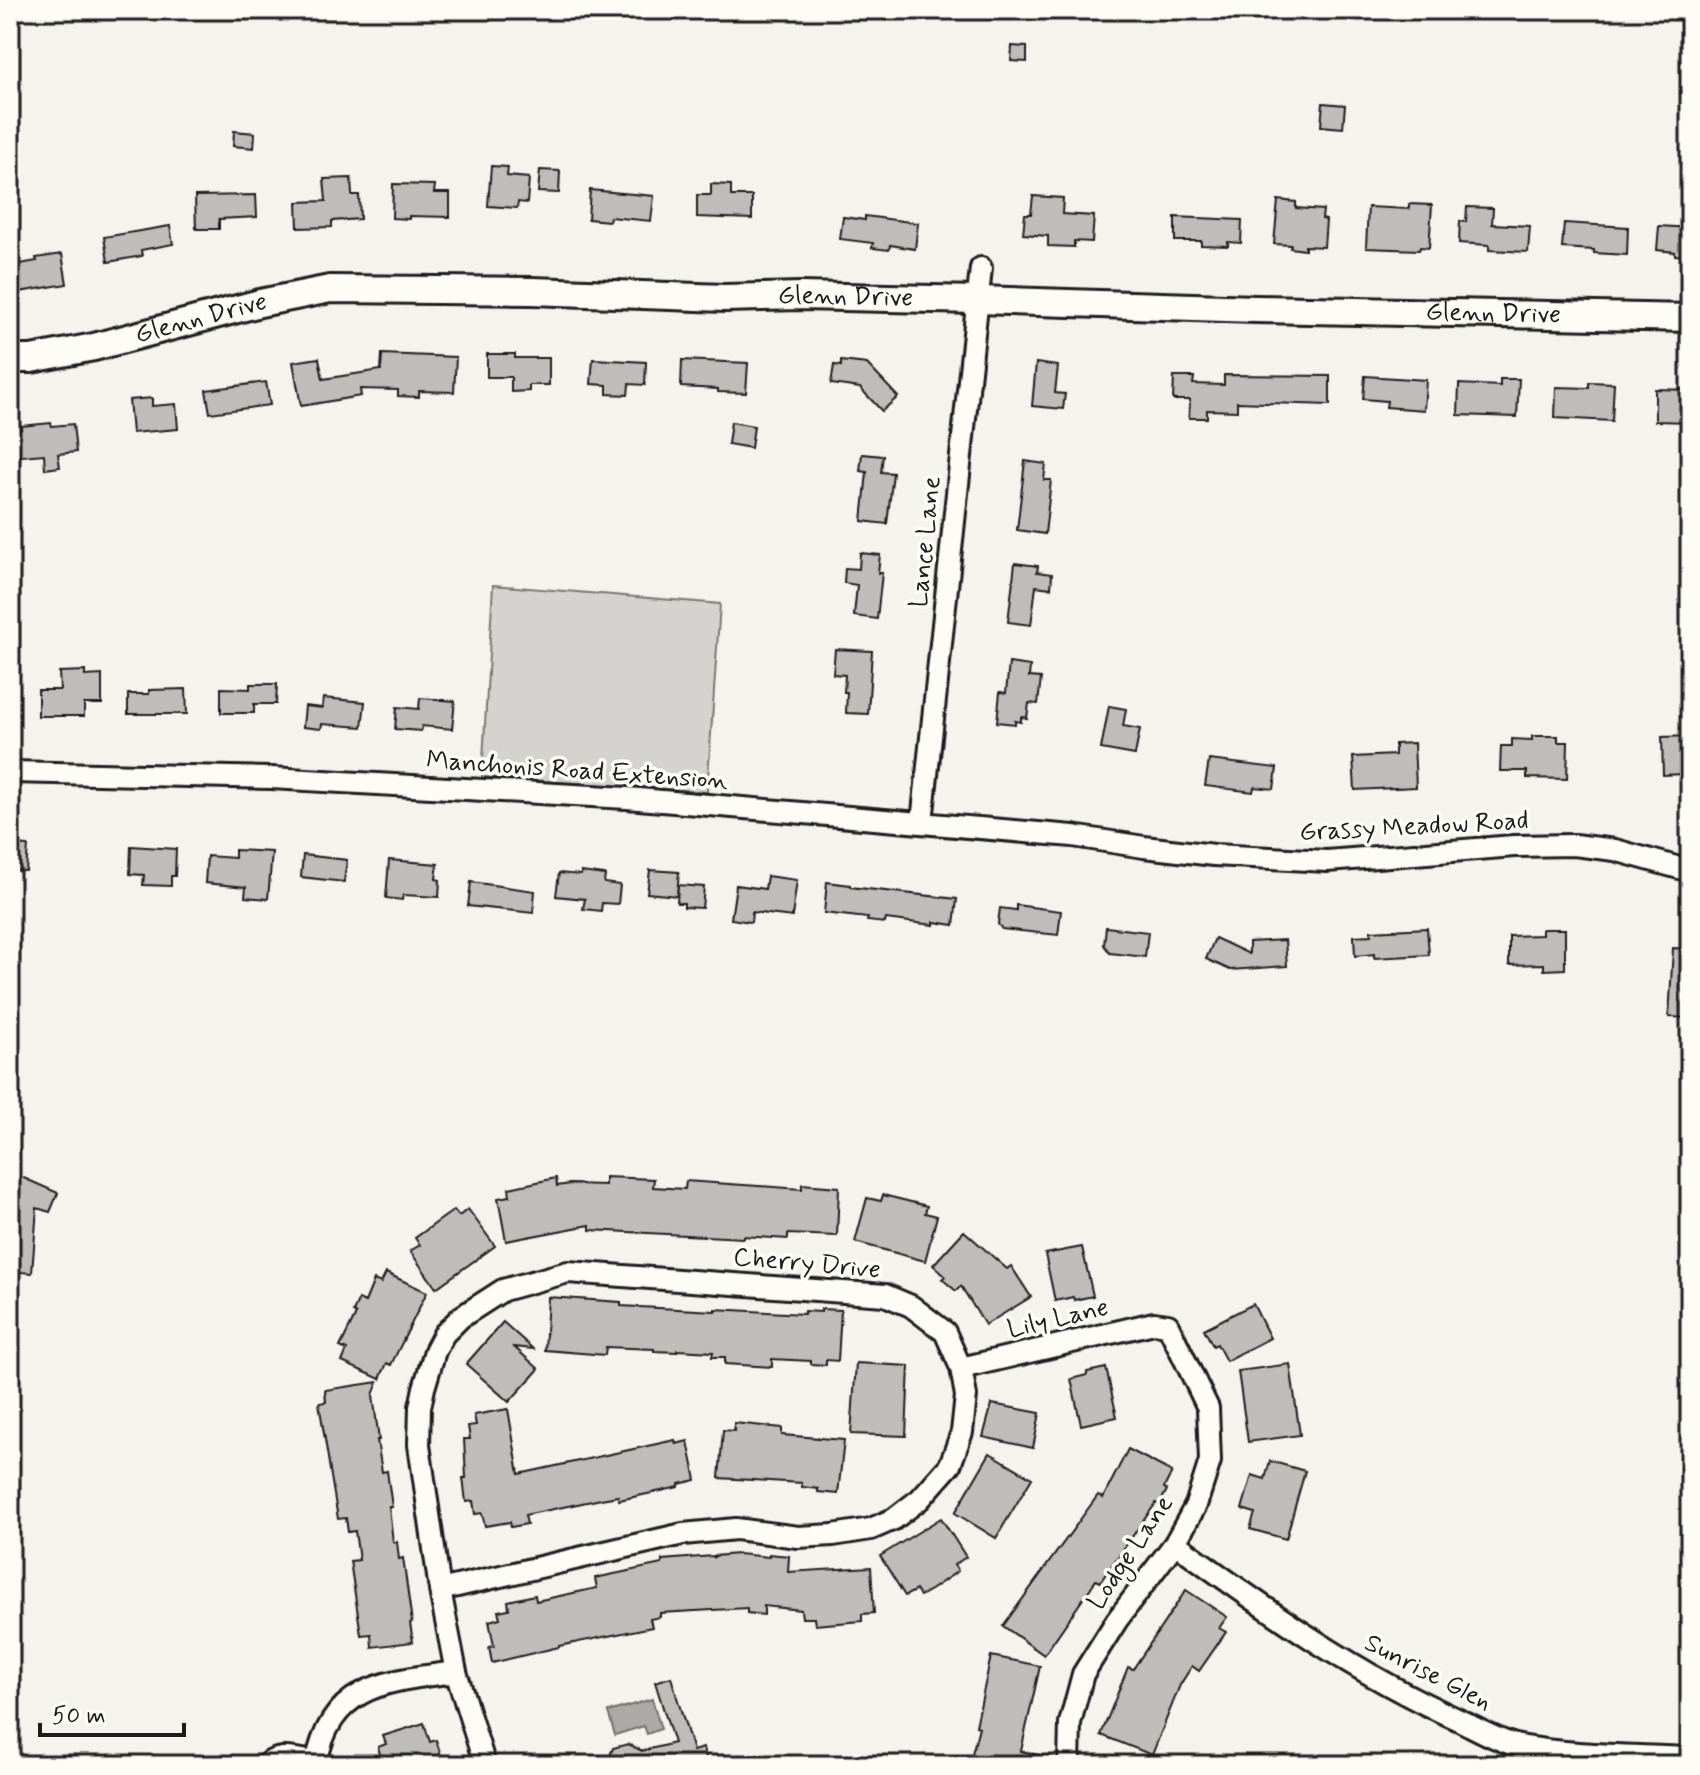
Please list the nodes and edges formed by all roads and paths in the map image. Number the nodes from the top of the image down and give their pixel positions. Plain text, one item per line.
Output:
1 (981, 268) dead end
2 (977, 300) junction
3 (1690, 318) edge
4 (10, 359) edge
5 (10, 772) edge
6 (922, 822) junction
7 (1138, 846) joint
8 (1690, 871) edge
9 (1168, 1325) joint
10 (961, 1368) junction
11 (1175, 1543) junction
12 (440, 1590) junction
13 (456, 1672) junction
14 (1690, 1758) edge
15 (316, 1762) edge
16 (257, 1765) edge
17 (485, 1765) edge
18 (1069, 1765) edge

1 - 2 street, Lance Lane
2 - 3 street, Glenn Drive
2 - 4 street, Glenn Drive
2 - 6 street, Lance Lane
5 - 6 street, Manchonis Road Extension
6 - 7 street, Manchonis Road Extension
7 - 8 street, Grassy Meadow Road
9 - 10 street, Lily Lane
9 - 11 street, Lodge Lane
10 - 12 street, Cherry Drive
10 - 12 street, Cherry Drive
11 - 14 street, Sunrise Glen
11 - 18 street, Lodge Lane
12 - 13 street, Cherry Drive
13 - 15 street
13 - 17 street, Cherry Drive
15 - 16 lane

